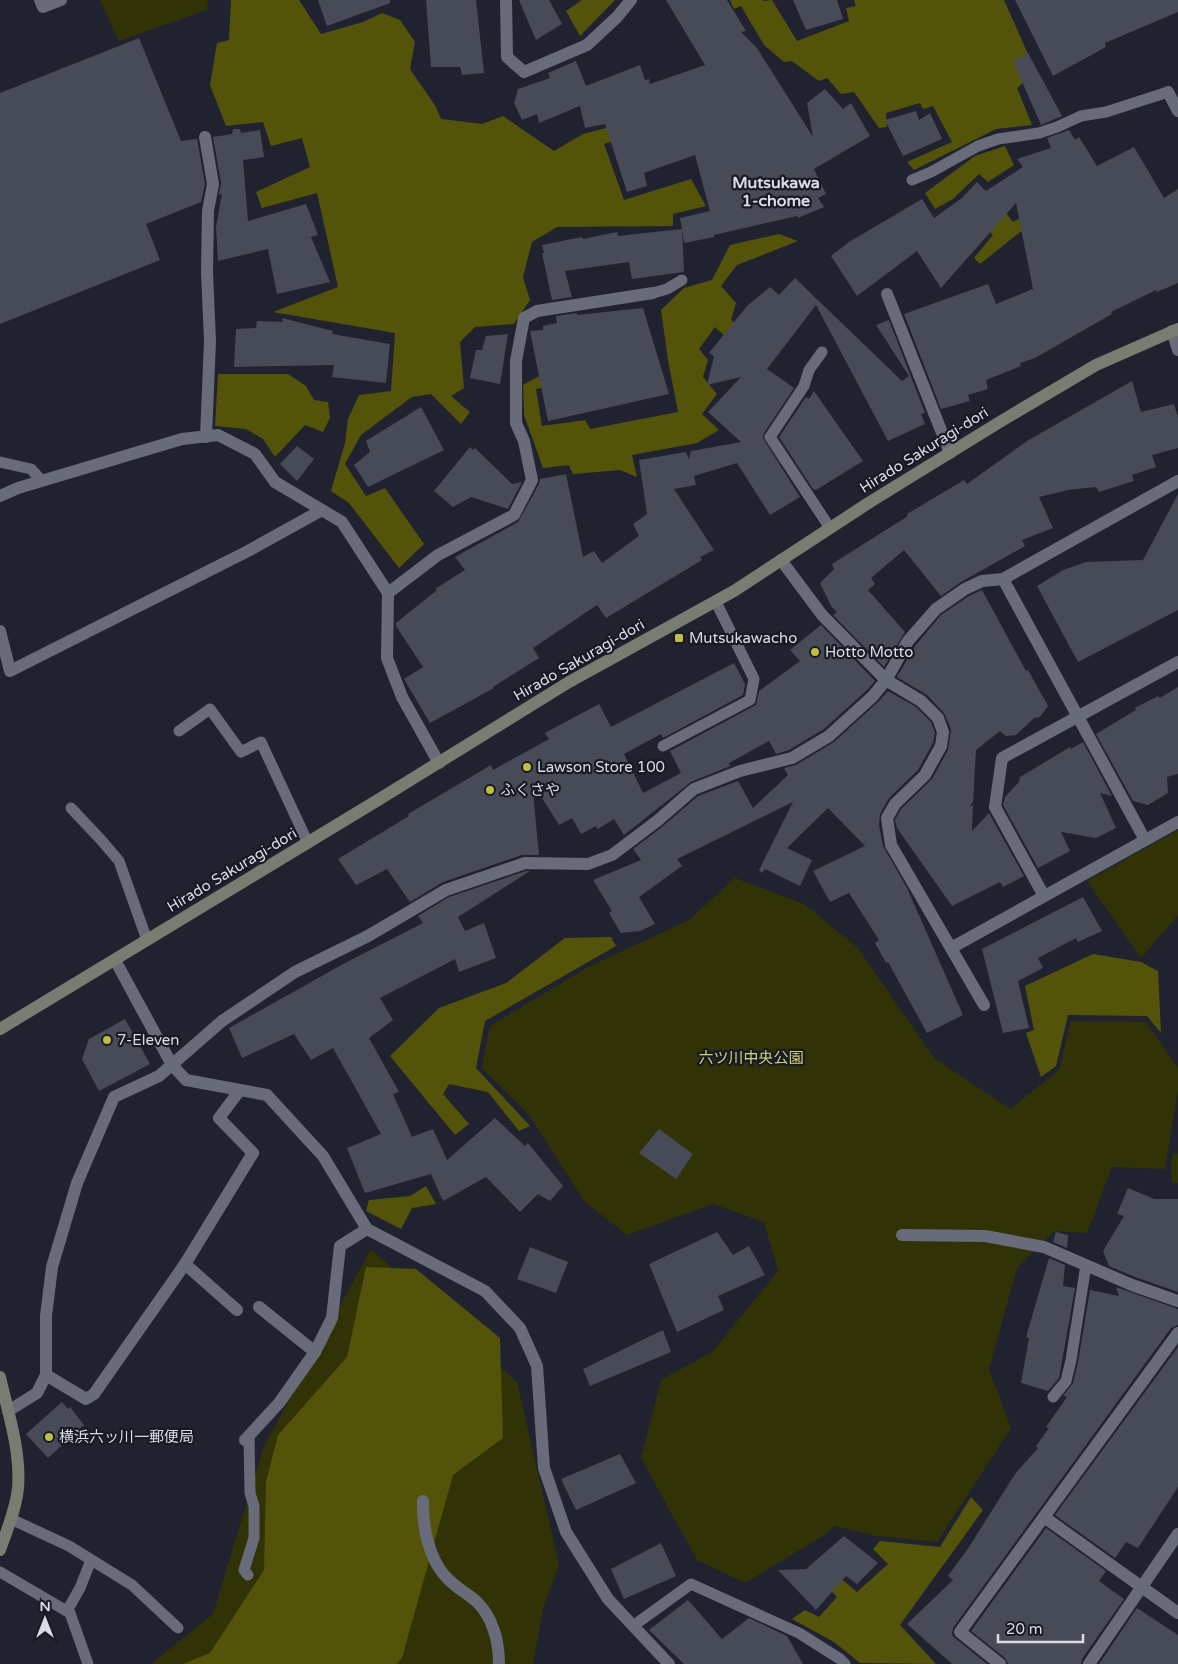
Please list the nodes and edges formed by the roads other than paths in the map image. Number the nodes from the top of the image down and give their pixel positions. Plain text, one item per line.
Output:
1 (40, 0) edge
2 (61, 0) edge
3 (506, 0) edge
4 (631, 0) edge
5 (1168, 92) joint
6 (1178, 110) edge
7 (205, 137) dead end
8 (912, 180) dead end
9 (682, 280) dead end
10 (653, 293) joint
11 (887, 294) dead end
12 (1175, 330) edge
13 (1178, 350) edge
14 (822, 352) dead end
15 (206, 437) junction
16 (950, 453) junction
17 (0, 462) edge
18 (42, 480) junction
19 (1178, 481) edge
20 (0, 496) edge
21 (322, 510) junction
22 (830, 528) junction
23 (781, 560) junction
24 (1003, 579) junction
25 (388, 593) junction
26 (716, 602) junction
27 (0, 631) edge
28 (1178, 662) edge
29 (886, 680) junction
30 (1078, 717) junction
31 (178, 731) dead end
32 (663, 746) dead end
33 (439, 763) junction
34 (70, 808) dead end
35 (1178, 822) edge
36 (1145, 840) junction
37 (308, 843) junction
38 (1044, 896) junction
39 (147, 940) junction
40 (951, 948) junction
41 (115, 960) junction
42 (984, 1005) dead end
43 (0, 1029) edge
44 (172, 1065) junction
45 (240, 1090) junction
46 (366, 1230) junction
47 (902, 1235) dead end
48 (185, 1264) junction
49 (1086, 1265) junction
50 (1178, 1301) edge
51 (259, 1307) dead end
52 (237, 1310) dead end
53 (1178, 1333) edge
54 (315, 1352) junction
55 (46, 1375) junction
56 (0, 1378) edge
57 (1053, 1397) dead end
58 (6, 1417) edge
59 (247, 1438) joint
60 (423, 1501) dead end
61 (1044, 1517) junction
62 (11, 1519) junction
63 (1178, 1534) edge
64 (0, 1550) edge
65 (91, 1560) junction
66 (0, 1572) edge
67 (248, 1575) dead end
68 (1141, 1588) junction
69 (68, 1611) junction
70 (1178, 1613) edge
71 (633, 1626) junction
72 (178, 1628) dead end
73 (88, 1664) edge
74 (499, 1664) edge
75 (669, 1664) edge
76 (845, 1664) edge
77 (1000, 1664) edge
78 (1089, 1664) edge

1 - 2 street
3 - 4 street
5 - 6 street
5 - 8 lane
7 - 15 street
9 - 10 lane
10 - 25 street
11 - 16 street
12 - 13 street
12 - 16 main road, Hirado Sakuragi-dori
14 - 22 lane
15 - 18 street
15 - 21 street
16 - 22 main road, Hirado Sakuragi-dori
17 - 18 lane
18 - 20 street
19 - 24 street
21 - 25 street
21 - 27 street
22 - 23 main road, Hirado Sakuragi-dori
23 - 26 main road, Hirado Sakuragi-dori
23 - 29 street
24 - 29 street
24 - 30 street
25 - 33 street
26 - 32 lane
26 - 33 main road, Hirado Sakuragi-dori
28 - 30 street
29 - 40 street
29 - 44 street
30 - 36 street
30 - 38 street
31 - 37 lane
33 - 37 main road, Hirado Sakuragi-dori
34 - 39 lane
35 - 36 street
36 - 38 street
37 - 39 main road, Hirado Sakuragi-dori
38 - 40 street
39 - 41 main road, Hirado Sakuragi-dori
40 - 42 street
41 - 43 main road, Hirado Sakuragi-dori
41 - 44 street
44 - 45 street
44 - 55 street
45 - 46 street
45 - 48 street
46 - 54 street
46 - 71 street
47 - 49 street
48 - 52 street
48 - 55 street
49 - 50 street
49 - 57 lane
51 - 54 street
53 - 61 street
54 - 59 street
55 - 58 street
56 - 58 main road
58 - 62 main road
59 - 67 lane
60 - 74 street
61 - 68 street
61 - 77 street
62 - 64 main road
62 - 65 lane
63 - 68 street
65 - 69 lane
65 - 72 lane
66 - 69 lane
68 - 70 street
68 - 78 street
69 - 73 lane
71 - 75 street
71 - 76 lane

